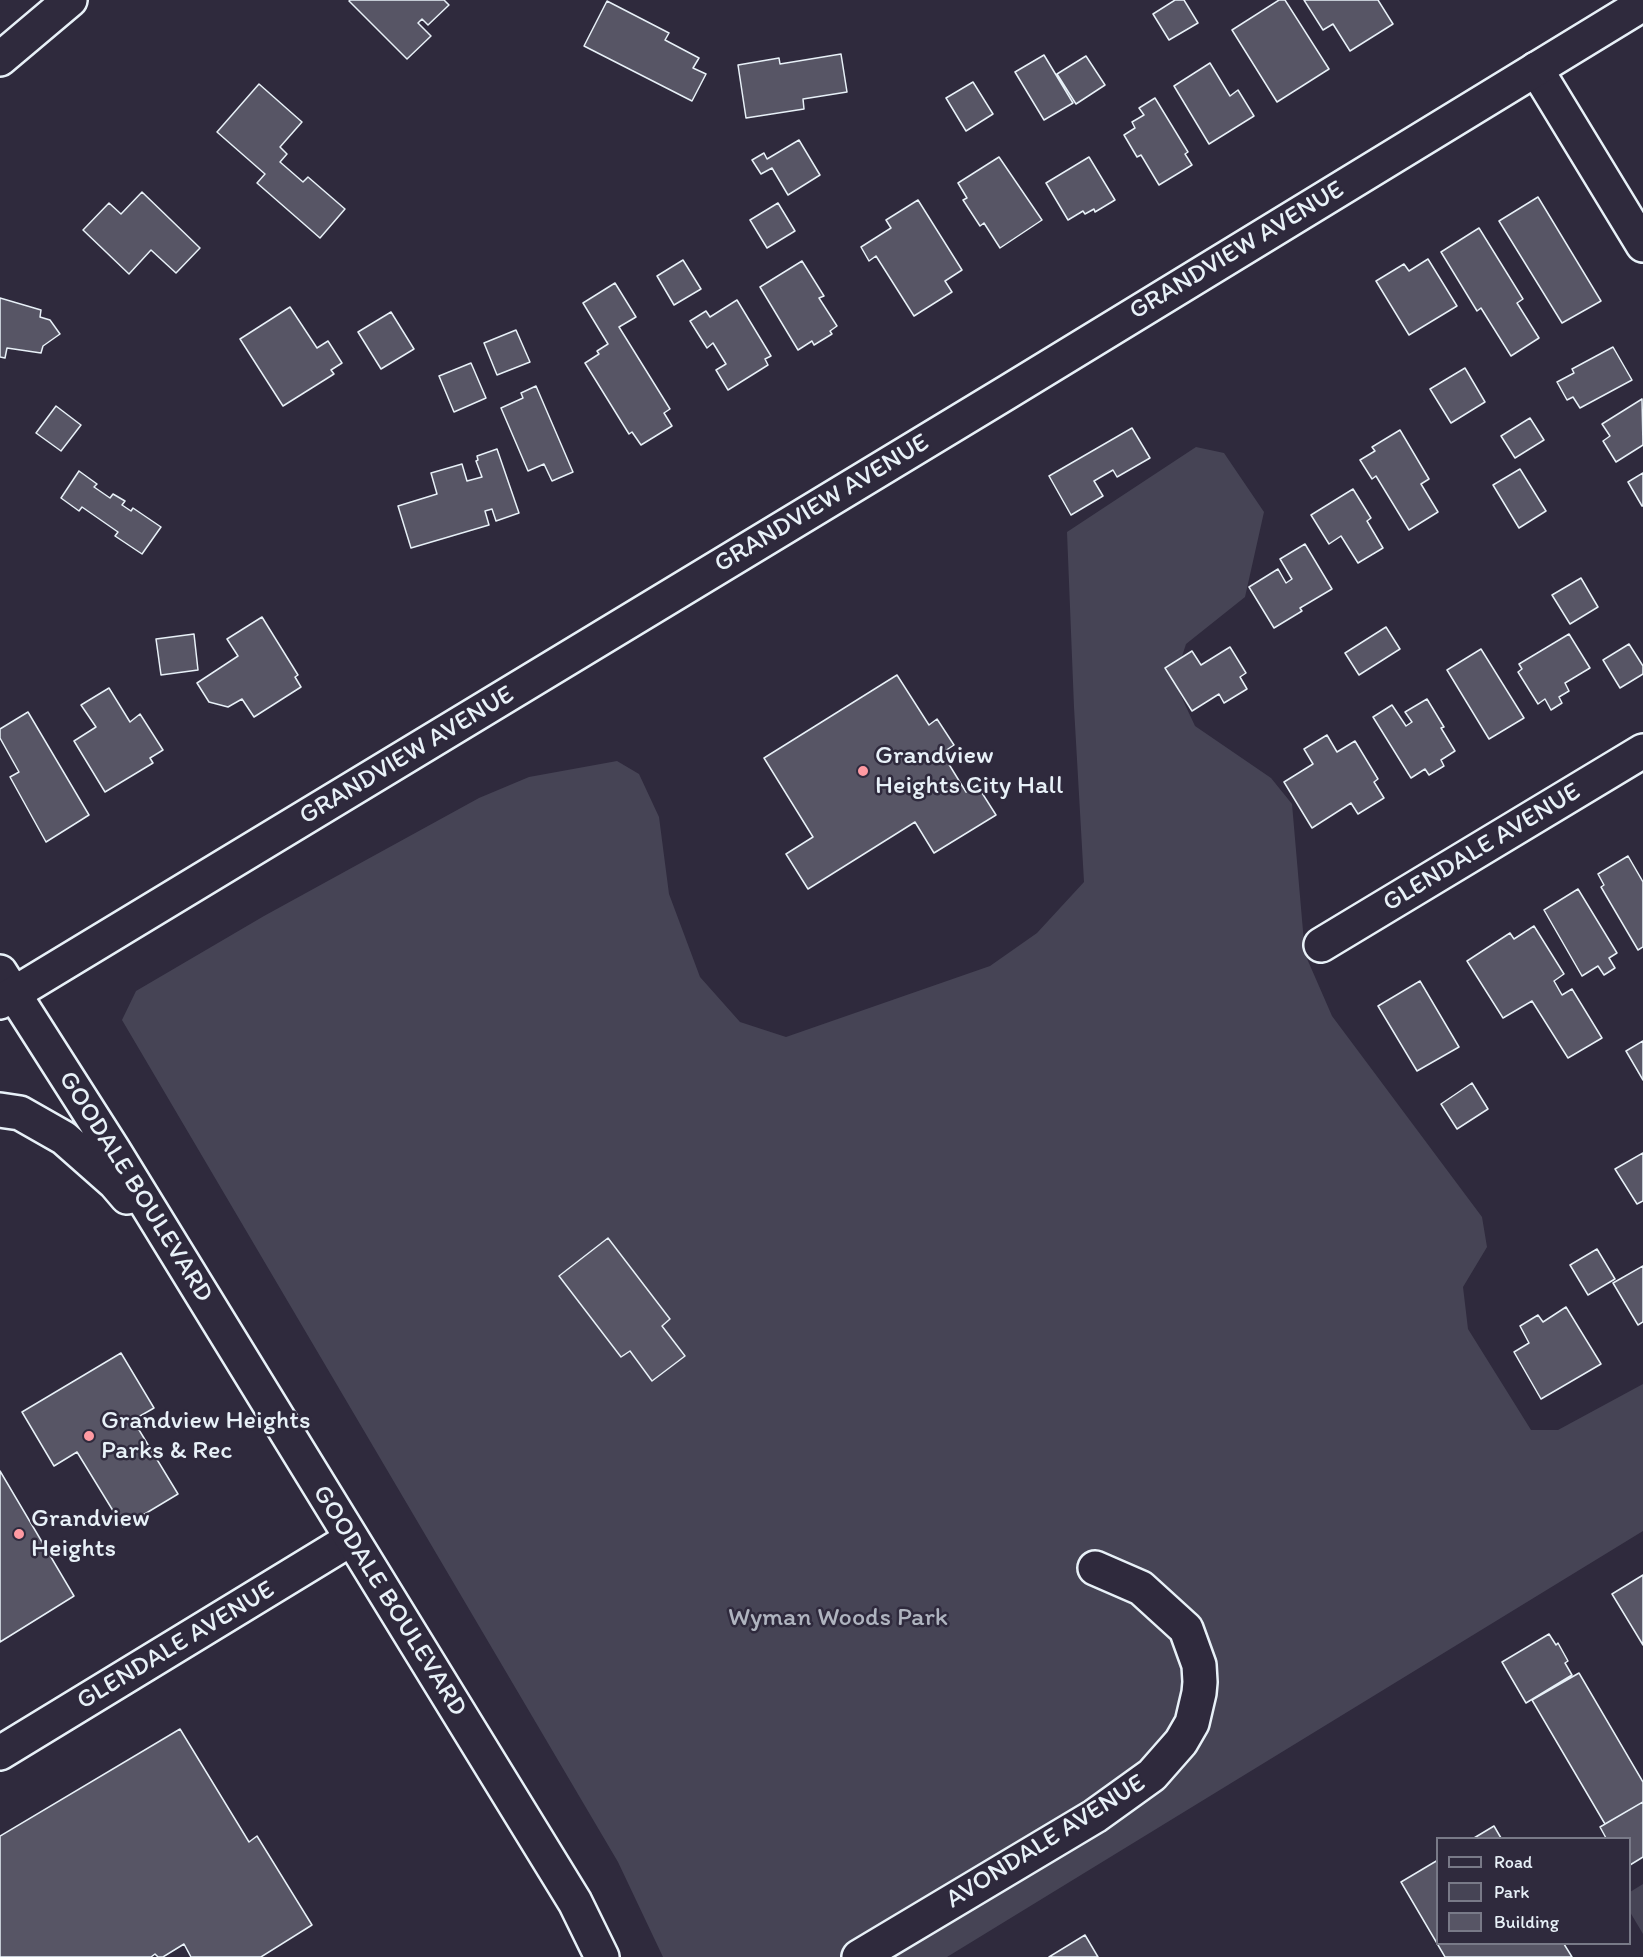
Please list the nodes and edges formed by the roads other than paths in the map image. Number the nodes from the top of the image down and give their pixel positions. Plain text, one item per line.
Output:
1 (70, 0) edge
2 (1643, 4) edge
3 (0, 59) edge
4 (1536, 69) junction
5 (1643, 245) edge
6 (1643, 751) edge
7 (1321, 945) dead end
8 (4, 989) edge
9 (0, 1110) edge
10 (173, 1248) junction
11 (351, 1539) junction
12 (1095, 1568) dead end
13 (0, 1753) edge
14 (602, 1957) edge
15 (859, 1957) edge

1 - 3 main road
2 - 4 main road, GRANDVIEW AVENUE
4 - 5 main road
4 - 8 main road, GRANDVIEW AVENUE
6 - 7 main road, GLENDALE AVENUE
8 - 10 main road, GOODALE BOULEVARD
9 - 10 main road
10 - 11 main road, GOODALE BOULEVARD
11 - 13 main road, GLENDALE AVENUE
11 - 14 main road, GOODALE BOULEVARD
12 - 15 main road, AVONDALE AVENUE

